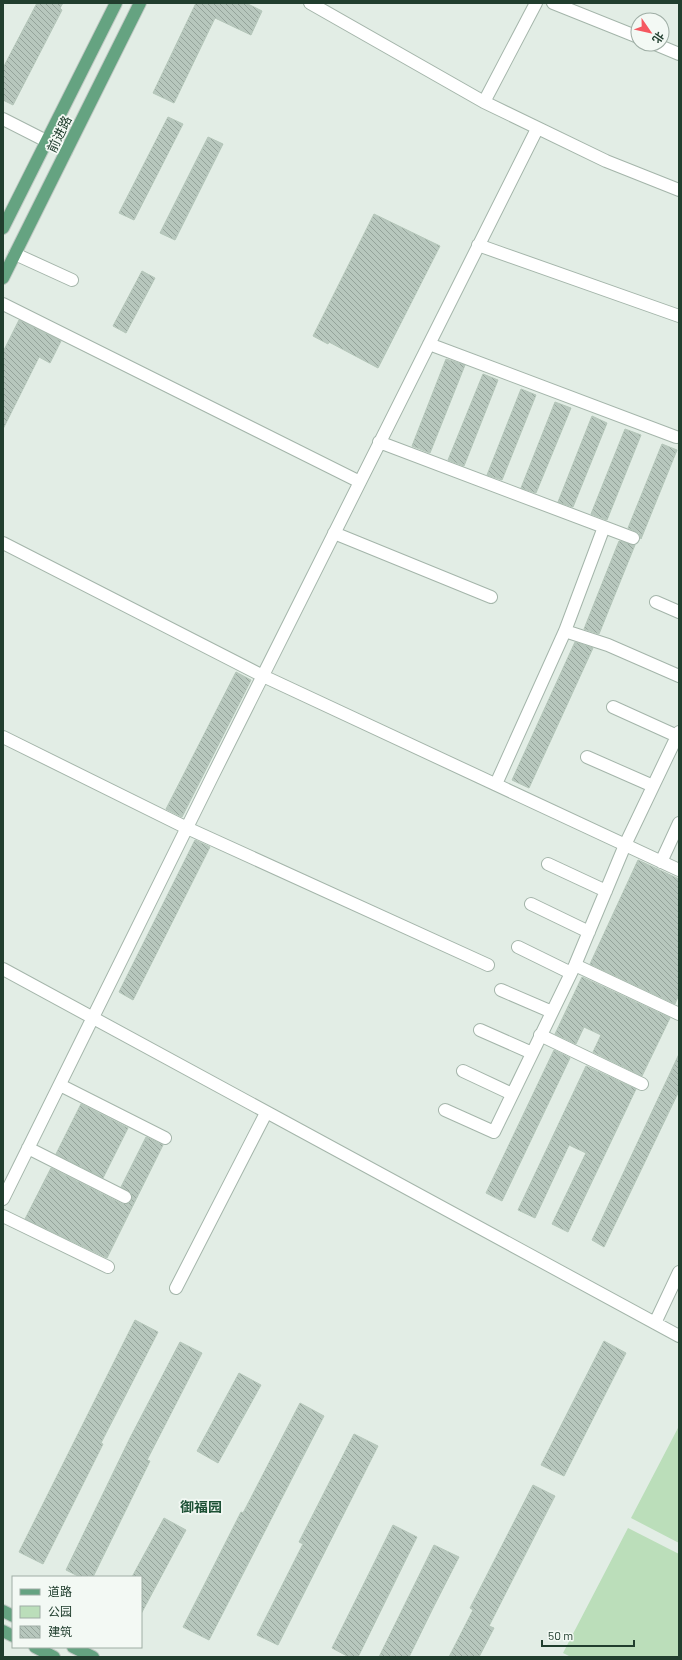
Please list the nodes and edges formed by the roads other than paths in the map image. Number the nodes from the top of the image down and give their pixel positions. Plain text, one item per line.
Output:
1 (116, 3) edge
2 (140, 3) edge
3 (310, 3) edge
4 (536, 3) edge
5 (554, 3) edge
6 (630, 34) edge
7 (484, 102) junction
8 (3, 119) edge
9 (536, 129) junction
10 (46, 141) junction
11 (66, 151) junction
12 (679, 190) edge
13 (3, 228) edge
14 (478, 245) junction
15 (15, 254) junction
16 (3, 278) edge
17 (72, 280) dead end
18 (3, 304) edge
19 (679, 316) edge
20 (429, 344) junction
21 (676, 437) dead end
22 (379, 442) junction
23 (360, 482) junction
24 (604, 527) junction
25 (334, 533) junction
26 (633, 538) dead end
27 (3, 543) edge
28 (491, 597) dead end
29 (656, 602) dead end
30 (679, 612) edge
31 (565, 631) junction
32 (263, 676) junction
33 (679, 676) edge
34 (613, 707) dead end
35 (678, 734) edge
36 (3, 737) edge
37 (586, 757) dead end
38 (496, 784) junction
39 (653, 786) junction
40 (679, 823) edge
41 (187, 828) junction
42 (625, 845) junction
43 (661, 862) junction
44 (548, 864) dead end
45 (679, 870) edge
46 (606, 891) junction
47 (531, 904) dead end
48 (589, 932) junction
49 (518, 947) dead end
50 (488, 965) dead end
51 (3, 969) edge
52 (573, 969) junction
53 (501, 990) dead end
54 (552, 1012) junction
55 (679, 1014) edge
56 (92, 1019) junction
57 (480, 1030) dead end
58 (540, 1035) junction
59 (532, 1053) junction
60 (463, 1071) dead end
61 (642, 1084) dead end
62 (60, 1085) junction
63 (512, 1094) junction
64 (445, 1110) dead end
65 (266, 1113) junction
66 (165, 1138) dead end
67 (28, 1148) junction
68 (125, 1198) dead end
69 (3, 1199) edge
70 (3, 1216) edge
71 (108, 1267) dead end
72 (679, 1272) edge
73 (176, 1288) dead end
74 (655, 1323) junction
75 (679, 1336) edge
76 (3, 1611) edge
77 (12, 1616) edge
78 (3, 1631) edge
79 (12, 1636) edge
80 (37, 1648) edge
81 (75, 1648) edge
82 (54, 1657) edge
83 (92, 1657) edge

1 - 10 main road, 前进路
2 - 11 main road, 前进路
3 - 7 street
4 - 7 street
5 - 6 street
7 - 9 street
8 - 10 street
9 - 12 street
9 - 14 street
10 - 11 street
10 - 13 main road, 前进路
11 - 15 main road, 前进路
14 - 19 street
14 - 20 street
15 - 16 main road, 前进路
15 - 17 street
18 - 23 street
20 - 21 street
20 - 22 street
22 - 23 street
22 - 24 street
23 - 25 street
24 - 26 street
24 - 31 street
25 - 28 street
25 - 32 street
27 - 32 street
29 - 30 street
31 - 33 street
31 - 38 street
32 - 38 street
32 - 41 street
34 - 35 street
35 - 39 street
36 - 41 street
37 - 39 street
38 - 42 street
39 - 42 street
40 - 43 street
41 - 50 street
41 - 56 street
42 - 43 street
42 - 46 street
43 - 45 street
44 - 46 street
46 - 48 street
47 - 48 street
48 - 52 street
49 - 52 street
51 - 56 street
52 - 54 street
52 - 55 street
53 - 54 street
54 - 58 street
56 - 62 street
56 - 65 street
57 - 59 street
58 - 59 street
58 - 61 street
59 - 63 street
60 - 63 street
62 - 66 street
62 - 67 street
63 - 64 street
65 - 73 street
65 - 74 street
67 - 68 street
67 - 69 street
70 - 71 street
72 - 74 street
74 - 75 street
76 - 77 main road
78 - 79 main road
80 - 82 main road
81 - 83 main road

